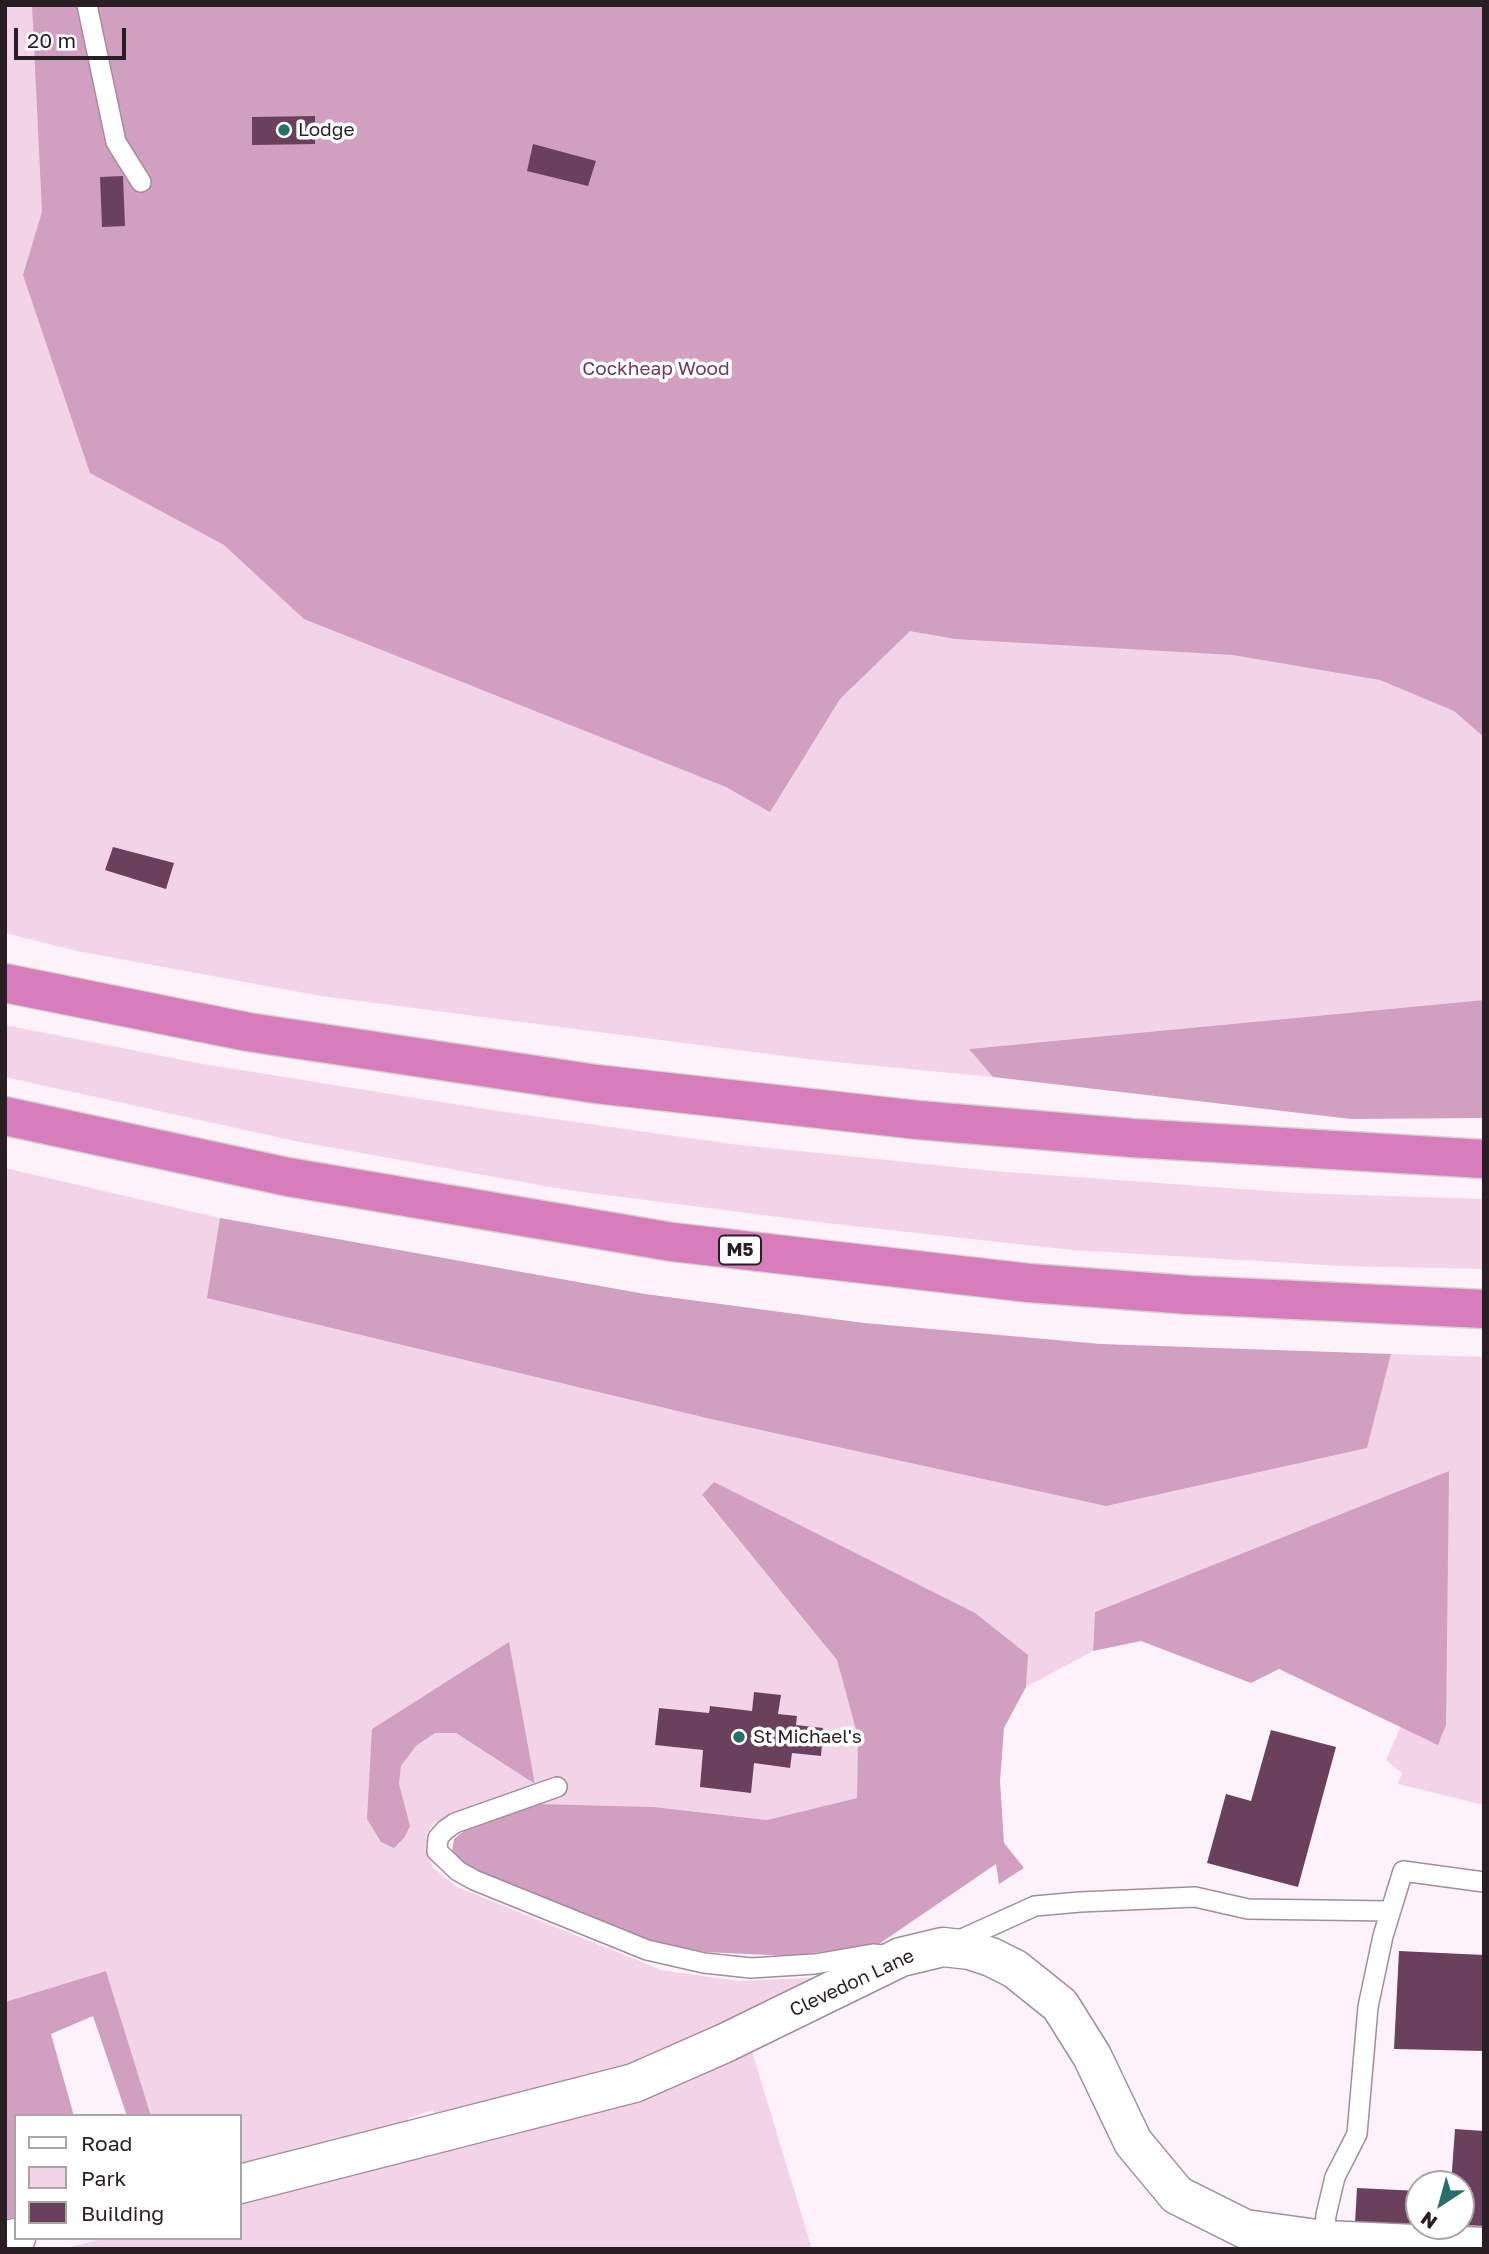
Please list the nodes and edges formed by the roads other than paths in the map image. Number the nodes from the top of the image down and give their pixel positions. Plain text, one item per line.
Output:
1 (87, 5) edge
2 (141, 182) dead end
3 (5, 983) edge
4 (5, 1116) edge
5 (1484, 1159) edge
6 (1484, 1309) edge
7 (557, 1787) dead end
8 (1484, 1882) edge
9 (1390, 1912) junction
10 (943, 1947) junction
11 (901, 1957) junction
12 (242, 2183) edge
13 (1324, 2240) junction
14 (1484, 2247) edge

1 - 2 lane
3 - 5 highway
4 - 6 highway, M5
7 - 11 lane
8 - 9 lane
9 - 10 lane
9 - 13 lane
10 - 11 street, Clevedon Lane
10 - 13 street, Clevedon Lane
11 - 12 street, Clevedon Lane
13 - 14 street, Clevedon Lane

